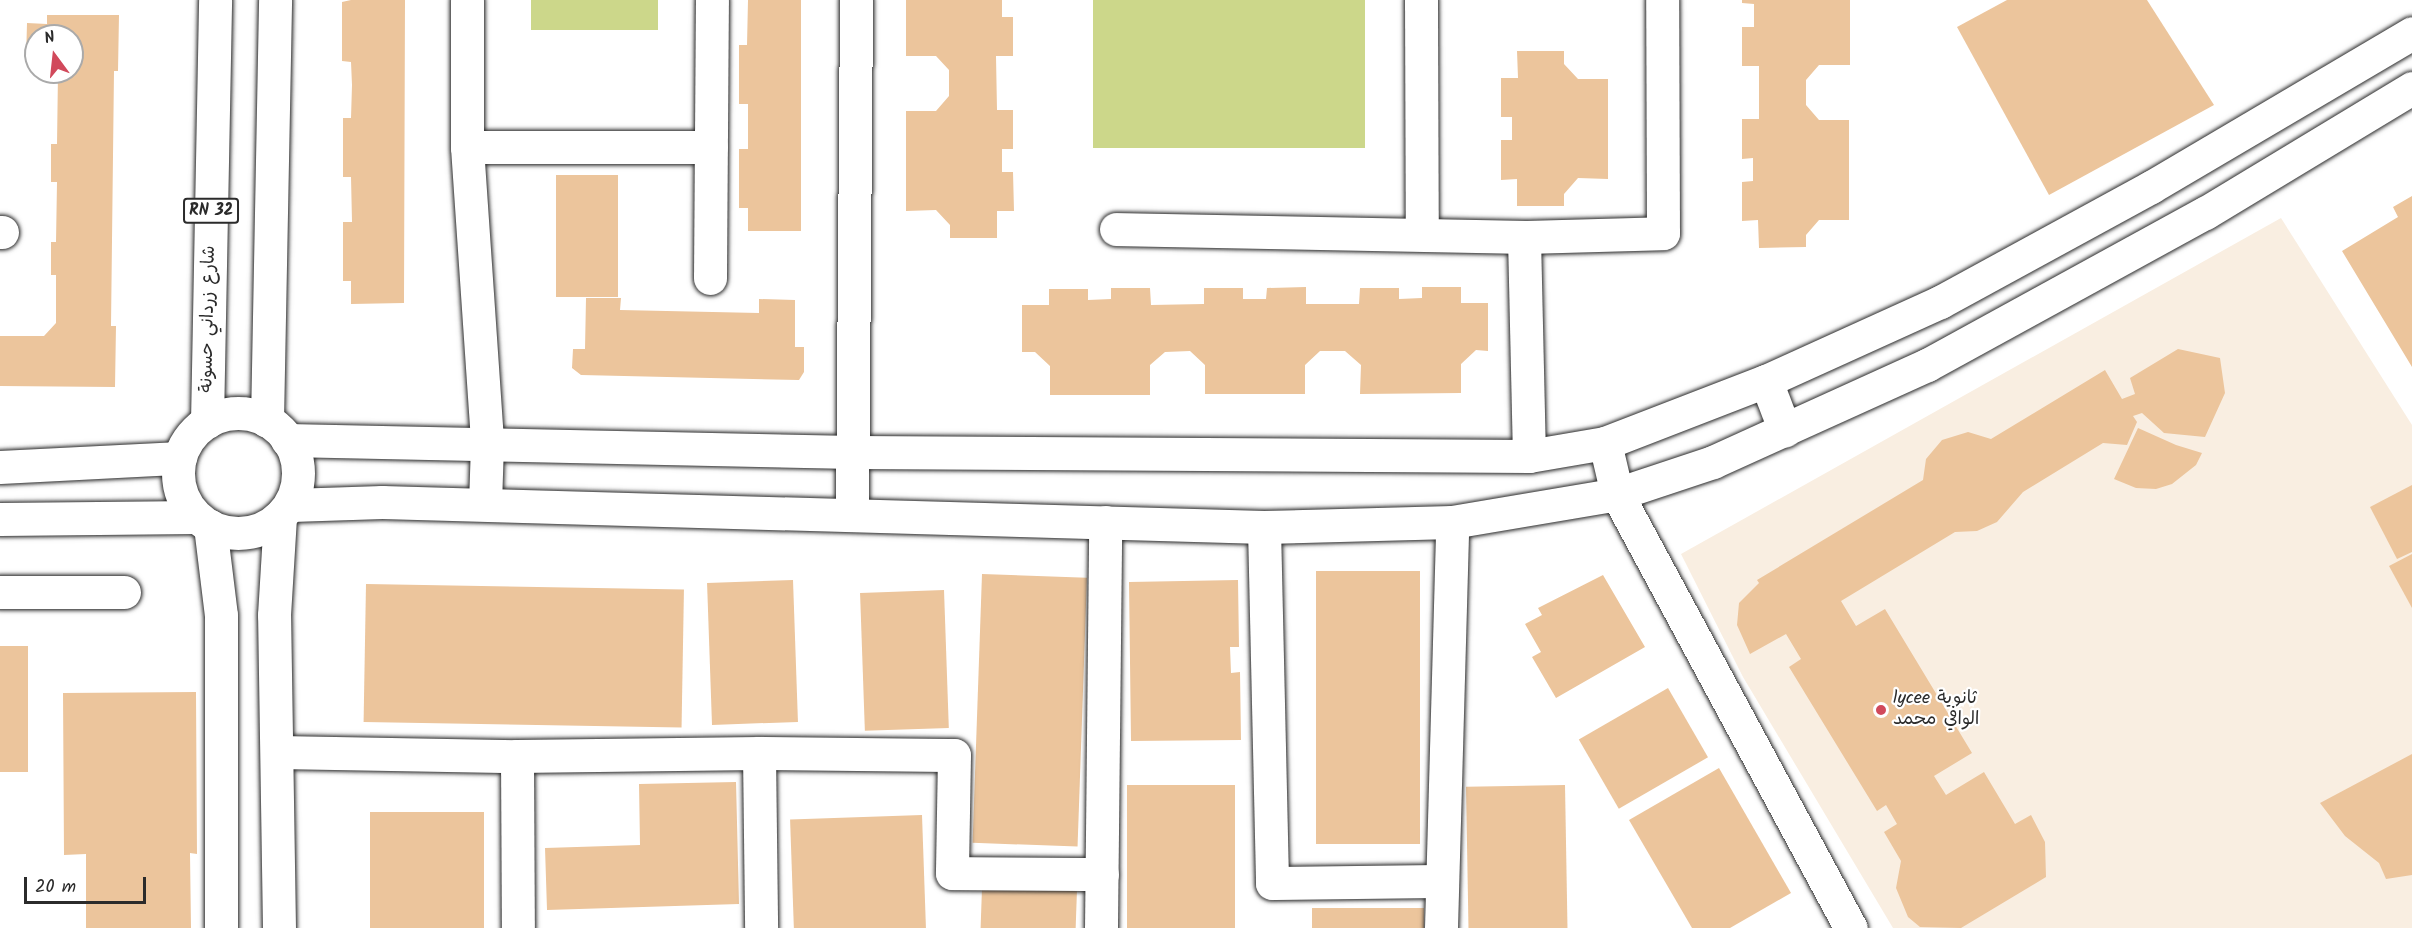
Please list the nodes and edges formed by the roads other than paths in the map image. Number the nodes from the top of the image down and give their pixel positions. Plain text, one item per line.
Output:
1 (215, 0) edge
2 (275, 0) edge
3 (467, 0) edge
4 (712, 0) edge
5 (856, 0) edge
6 (1421, 0) edge
7 (1662, 0) edge
8 (2412, 33) edge
9 (2412, 88) edge
10 (467, 147) junction
11 (711, 147) junction
12 (2180, 170) junction
13 (2205, 213) junction
14 (1116, 229) dead end
15 (1422, 233) junction
16 (1524, 237) junction
17 (710, 278) dead end
18 (1766, 381) junction
19 (207, 422) junction
20 (277, 430) junction
21 (1785, 431) junction
22 (1605, 442) junction
23 (487, 444) junction
24 (854, 452) junction
25 (1529, 456) junction
26 (180, 458) junction
27 (0, 467) edge
28 (1617, 494) junction
29 (485, 504) junction
30 (286, 511) junction
31 (852, 515) junction
32 (0, 519) edge
33 (203, 521) junction
34 (1105, 522) junction
35 (1452, 522) junction
36 (1264, 527) junction
37 (0, 592) edge
38 (124, 592) dead end
39 (278, 752) junction
40 (759, 753) junction
41 (517, 756) junction
42 (1102, 874) junction
43 (1441, 881) junction
44 (221, 928) edge
45 (279, 928) edge
46 (518, 928) edge
47 (761, 928) edge
48 (1101, 928) edge
49 (1441, 928) edge
50 (1851, 928) edge

1 - 19 street, شارع زرداني حسونة / RN 32
2 - 20 street
3 - 10 street
4 - 11 street
5 - 24 street
6 - 15 street
7 - 16 street
8 - 12 street
9 - 13 street
10 - 11 street
10 - 23 street
11 - 17 street
12 - 13 street
12 - 18 street
13 - 21 street
14 - 15 street
15 - 16 street
16 - 25 street
18 - 21 street
18 - 22 street
19 - 20 street
19 - 26 street
20 - 23 street
20 - 30 street
21 - 28 street
22 - 25 street
22 - 28 street
23 - 24 street
23 - 29 street
24 - 25 street
24 - 31 street
26 - 27 street
26 - 33 street
28 - 35 street
28 - 50 street
29 - 30 street
29 - 31 street
30 - 33 street
30 - 39 street
31 - 34 street
32 - 33 street
33 - 44 street
34 - 36 street
34 - 42 street
35 - 36 street
35 - 43 street
36 - 43 street
37 - 38 street
39 - 41 street
39 - 45 street
40 - 41 street
40 - 42 street
40 - 47 street
41 - 46 street
42 - 48 street
43 - 49 street

